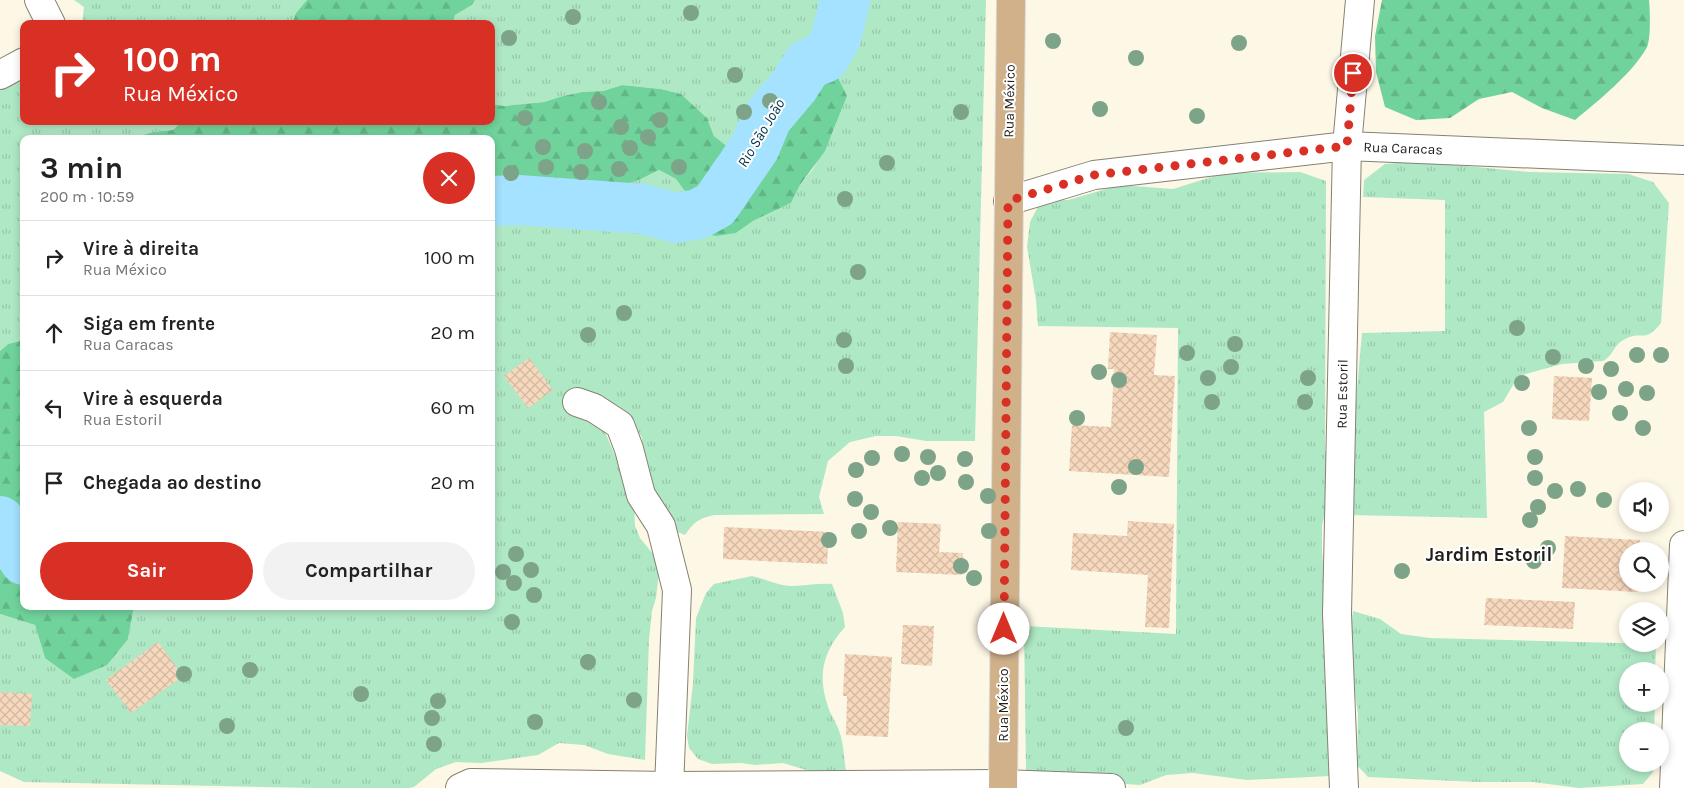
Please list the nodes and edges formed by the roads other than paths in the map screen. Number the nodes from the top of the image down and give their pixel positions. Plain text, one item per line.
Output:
1 (40, 0) edge
2 (1011, 0) edge
3 (1360, 0) edge
4 (49, 20) edge
5 (20, 64) edge
6 (0, 75) edge
7 (1347, 146) junction
8 (1684, 160) edge
9 (1008, 201) junction
10 (577, 402) dead end
11 (1684, 545) edge
12 (1003, 786) edge
13 (669, 787) edge
14 (460, 788) edge
15 (1111, 788) edge
16 (1344, 788) edge
17 (1674, 788) edge

1 - 4 street
2 - 9 main road, Rua México
3 - 7 street, Rua Estoril
5 - 6 street
7 - 8 street, Rua Caracas
7 - 9 street, Rua Caracas
7 - 16 street, Rua Estoril
9 - 12 main road, Rua México
10 - 13 street
11 - 17 street
12 - 13 street
12 - 15 street
13 - 14 street

